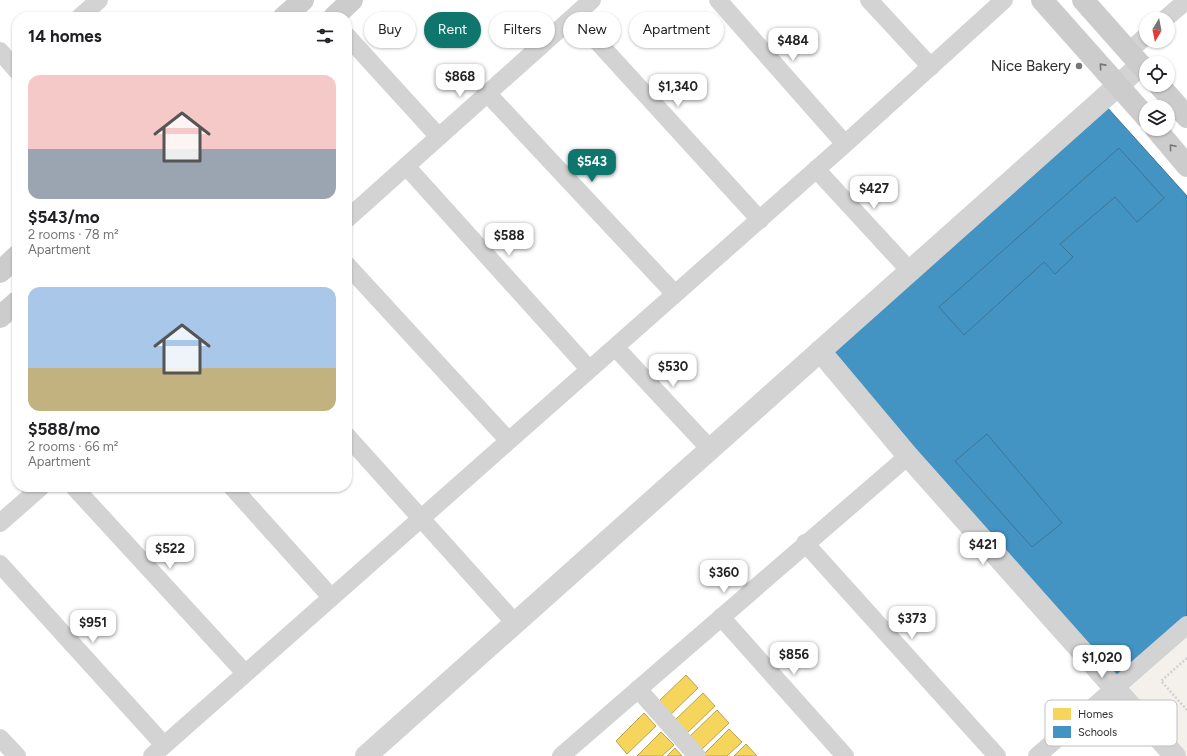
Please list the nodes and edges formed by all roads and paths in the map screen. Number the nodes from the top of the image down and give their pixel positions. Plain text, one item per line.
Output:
1 (99, 0) edge
2 (303, 0) edge
3 (352, 0) edge
4 (592, 0) edge
5 (718, 0) edge
6 (869, 0) edge
7 (1004, 0) edge
8 (1042, 0) edge
9 (1083, 0) edge
10 (1186, 0) edge
11 (86, 12) edge
12 (290, 12) edge
13 (339, 12) edge
14 (578, 12) edge
15 (1173, 12) edge
16 (563, 26) edge
17 (352, 41) edge
18 (603, 48) edge
19 (1142, 48) edge
20 (0, 51) edge
21 (1138, 62) edge
22 (12, 65) edge
23 (931, 67) junction
24 (1119, 85) junction
25 (1165, 92) edge
26 (487, 93) junction
27 (1139, 109) edge
28 (1187, 117) edge
29 (1162, 136) edge
30 (439, 137) junction
31 (845, 144) junction
32 (406, 166) junction
33 (1187, 166) edge
34 (816, 169) junction
35 (352, 214) edge
36 (760, 220) junction
37 (12, 261) edge
38 (352, 270) edge
39 (910, 271) junction
40 (0, 272) edge
41 (675, 294) junction
42 (12, 306) edge
43 (0, 316) edge
44 (615, 347) junction
45 (820, 351) junction
46 (589, 369) junction
47 (508, 440) junction
48 (352, 442) edge
49 (710, 449) junction
50 (908, 456) junction
51 (35, 492) edge
52 (79, 492) edge
53 (236, 492) edge
54 (420, 518) junction
55 (0, 522) edge
56 (805, 543) junction
57 (0, 564) edge
58 (331, 597) junction
59 (721, 617) junction
60 (515, 623) junction
61 (1187, 625) edge
62 (1187, 658) edge
63 (245, 673) junction
64 (638, 689) junction
65 (1114, 689) junction
66 (1101, 700) edge
67 (1124, 700) edge
68 (1187, 710) edge
69 (0, 738) edge
70 (1048, 746) edge
71 (1166, 746) edge
72 (158, 750) edge
73 (373, 754) edge
74 (17, 756) edge
75 (561, 756) edge
76 (697, 756) edge
77 (845, 756) edge
78 (997, 756) edge
79 (1037, 756) edge
80 (1175, 756) edge

1 - 11 street
2 - 12 main road
3 - 13 main road
4 - 14 street
5 - 31 street
6 - 23 street
7 - 23 street
24 -> 8 main road
9 - 21 main road
10 - 15 street
16 - 26 street
17 - 30 street
18 - 36 street
19 - 21 street
20 - 22 street
21 - 24 street
23 - 31 street
24 - 27 main road
24 - 39 street
25 - 28 main road
26 - 30 street
26 - 41 street
33 -> 29 main road
30 - 32 street
31 - 34 street
32 - 35 street
32 - 46 street
34 - 36 street
34 - 39 street
36 - 41 street
37 - 40 main road
38 - 47 street
39 - 45 street
41 - 44 street
42 - 43 main road
44 - 46 street
44 - 49 street
45 - 49 street
45 - 50 street
46 - 47 street
47 - 54 street
48 - 54 street
49 - 60 street
50 - 56 street
50 - 65 street
51 - 55 street
52 - 63 street
53 - 58 street
54 - 58 street
54 - 60 street
56 - 59 street
56 - 78 street
57 - 72 street
58 - 63 street
59 - 64 street
59 - 77 street
60 - 73 street
61 - 65 street
62 - 68 path
63 - 72 street
64 - 75 street
64 - 76 street
65 - 66 street
65 - 67 street
69 - 74 street
70 - 79 street
71 - 80 street

